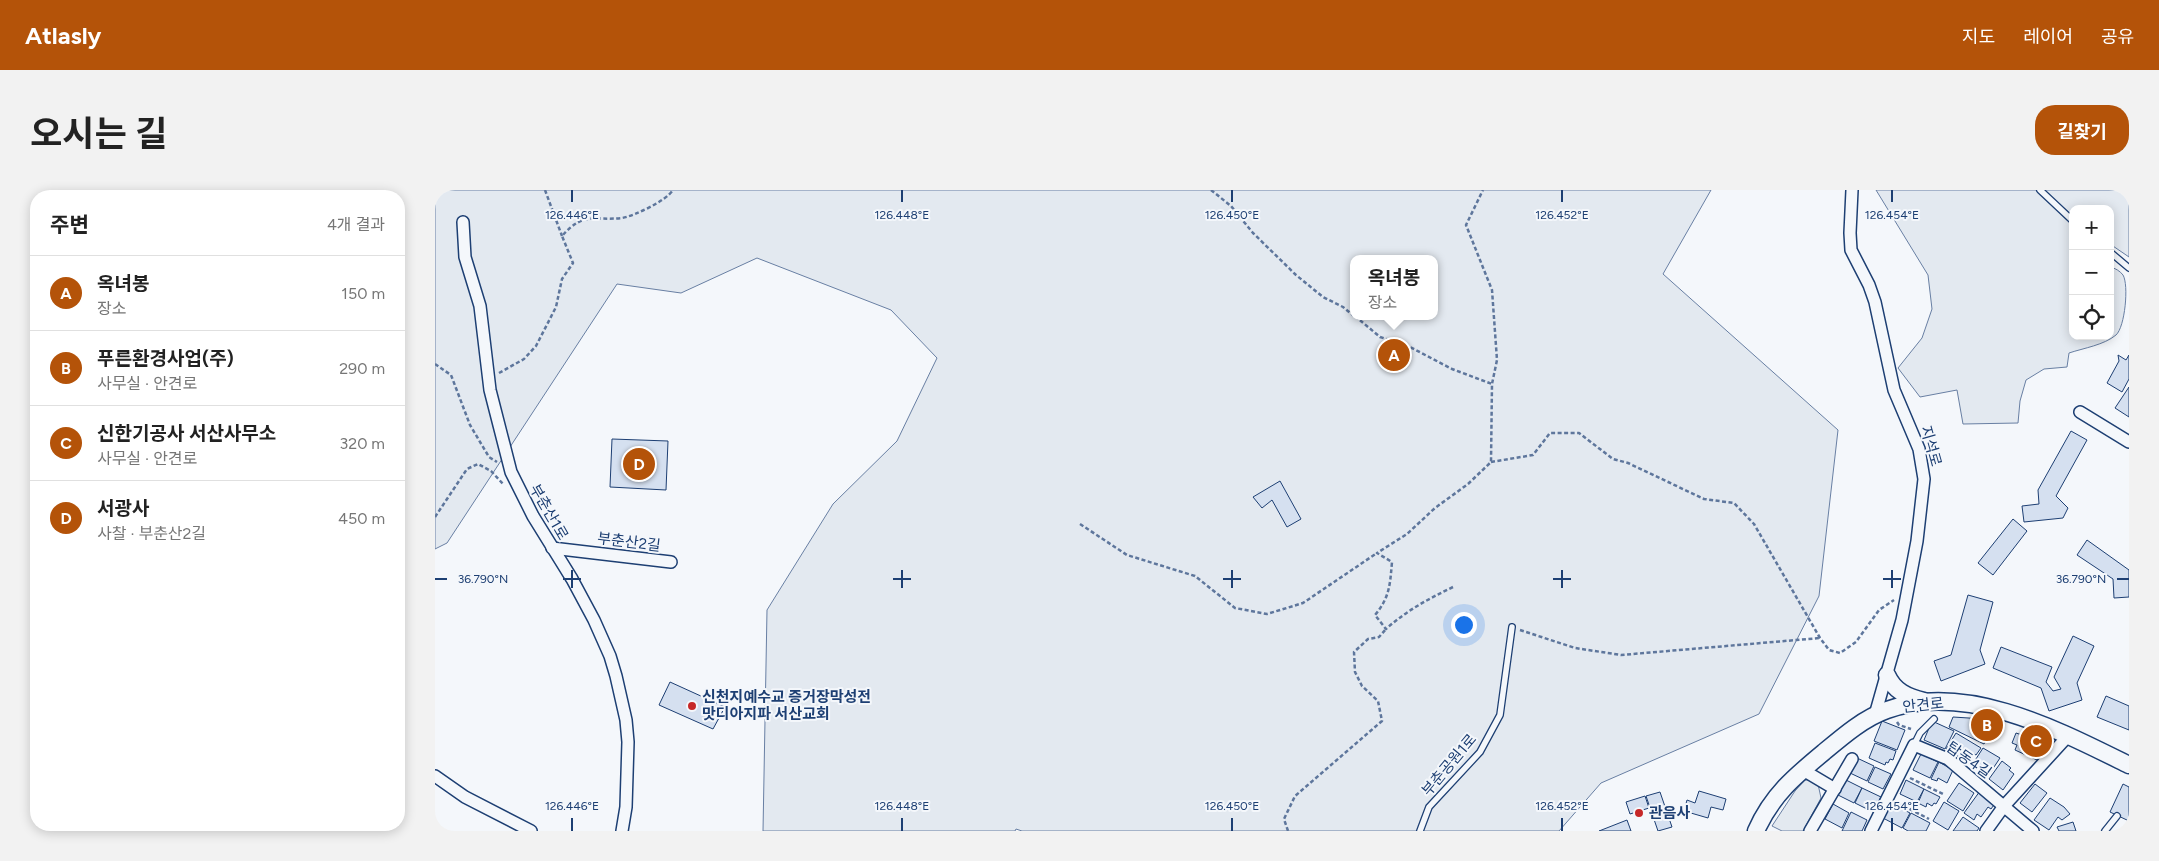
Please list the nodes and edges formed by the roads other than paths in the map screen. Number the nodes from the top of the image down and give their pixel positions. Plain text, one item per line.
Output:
1 (1852, 190) edge
2 (2040, 190) edge
3 (2069, 217) edge
4 (463, 222) dead end
5 (2114, 255) edge
6 (2129, 268) edge
7 (2080, 412) dead end
8 (2129, 442) edge
9 (552, 548) junction
10 (671, 562) dead end
11 (1512, 627) road end
12 (1887, 675) junction
13 (1928, 702) junction
14 (1882, 712) junction
15 (1934, 719) dead end
16 (2067, 737) junction
17 (1914, 744) junction
18 (1852, 759) dead end
19 (2129, 766) edge
20 (1803, 770) junction
21 (435, 776) edge
22 (1835, 789) junction
23 (2004, 806) junction
24 (627, 807) junction
25 (2117, 816) dead end
26 (1875, 830) edge
27 (531, 831) edge
28 (623, 831) edge
29 (631, 831) edge
30 (1420, 831) edge
31 (1750, 831) edge
32 (1756, 831) edge
33 (1811, 831) edge
34 (1986, 831) edge
35 (2033, 831) edge
36 (2105, 831) edge

1 - 12 street, 지석로
2 - 3 lane
4 - 9 street, 부춘산1로
5 - 6 lane
7 - 8 street
9 - 10 street, 부춘산2길
9 - 24 street, 부춘산1로
11 - 30 lane, 부춘공원1로
12 - 13 street
12 - 14 street, 지석로
13 - 14 street, 안견로
13 - 16 street, 안견로
14 - 20 street, 안견로
15 - 17 lane
16 - 19 street, 안견로
16 - 23 street
17 - 23 street, 탑동4길
17 - 26 street
18 - 22 street
20 - 22 street
20 - 32 street, 안견로
21 - 27 street
22 - 33 street
23 - 34 street
23 - 35 street, 탑동4길
24 - 28 street, 부춘산1로
24 - 29 street, 부춘산1로
25 - 36 lane
31 - 32 lane

